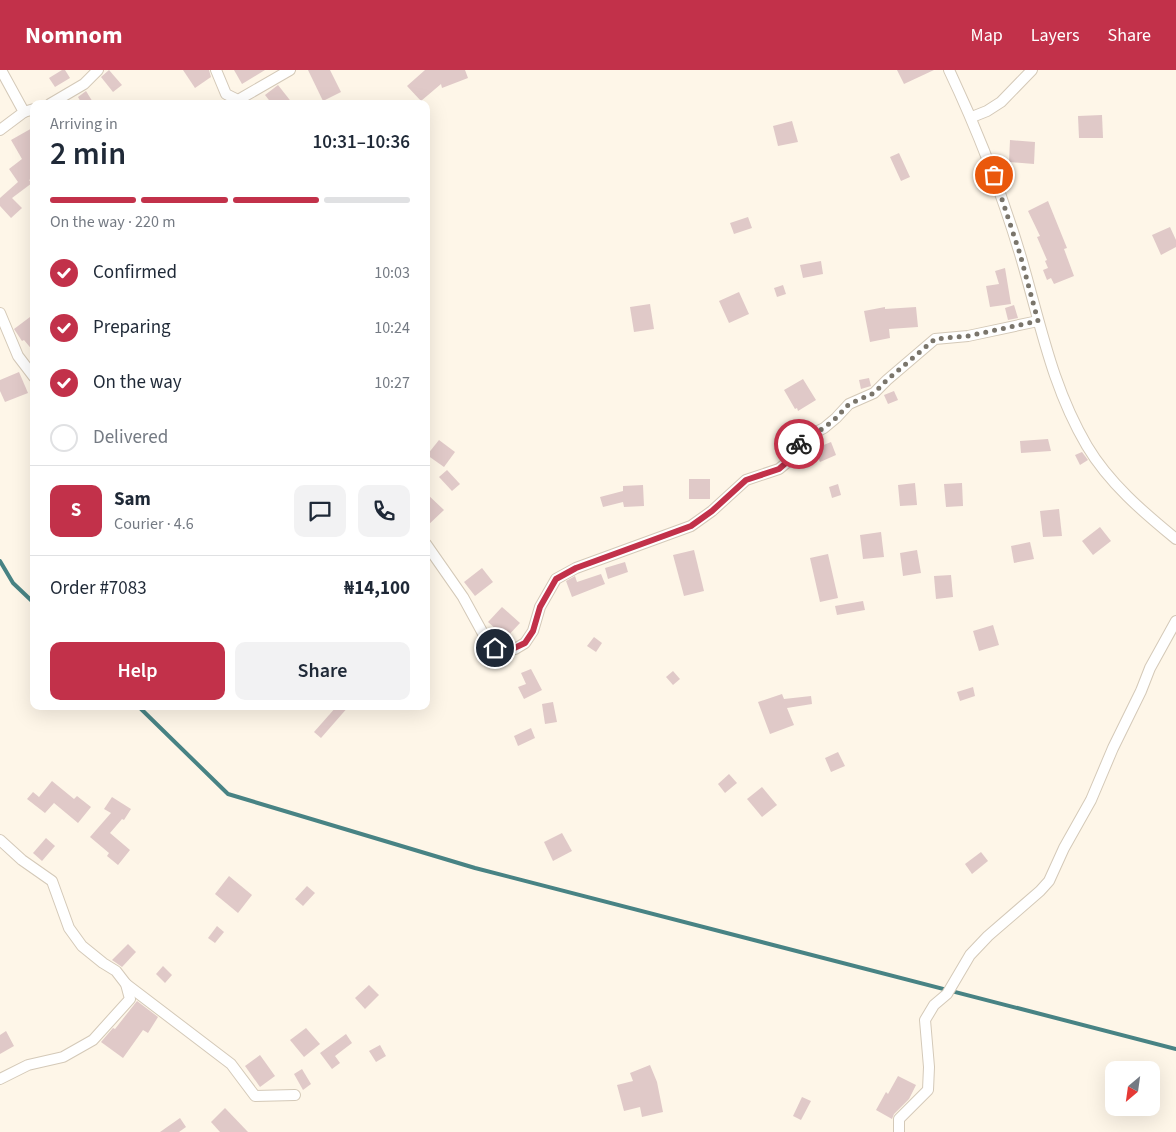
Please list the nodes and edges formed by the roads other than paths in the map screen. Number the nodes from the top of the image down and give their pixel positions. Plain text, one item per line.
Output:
1 (1, 70) edge
2 (98, 70) edge
3 (216, 70) edge
4 (290, 70) edge
5 (949, 70) edge
6 (1032, 70) edge
7 (57, 100) edge
8 (29, 110) edge
9 (972, 117) junction
10 (0, 130) edge
11 (0, 313) edge
12 (1038, 321) junction
13 (30, 372) edge
14 (1176, 539) edge
15 (430, 550) edge
16 (1176, 621) edge
17 (0, 840) edge
18 (126, 984) junction
19 (0, 1079) edge
20 (295, 1095) dead end
21 (899, 1132) edge

1 - 8 street
2 - 7 street
3 - 4 street
5 - 9 street
6 - 9 street
8 - 10 street
9 - 12 street
11 - 13 street
12 - 14 street
12 - 15 street
16 - 21 street
17 - 18 street
18 - 19 street
18 - 20 street

